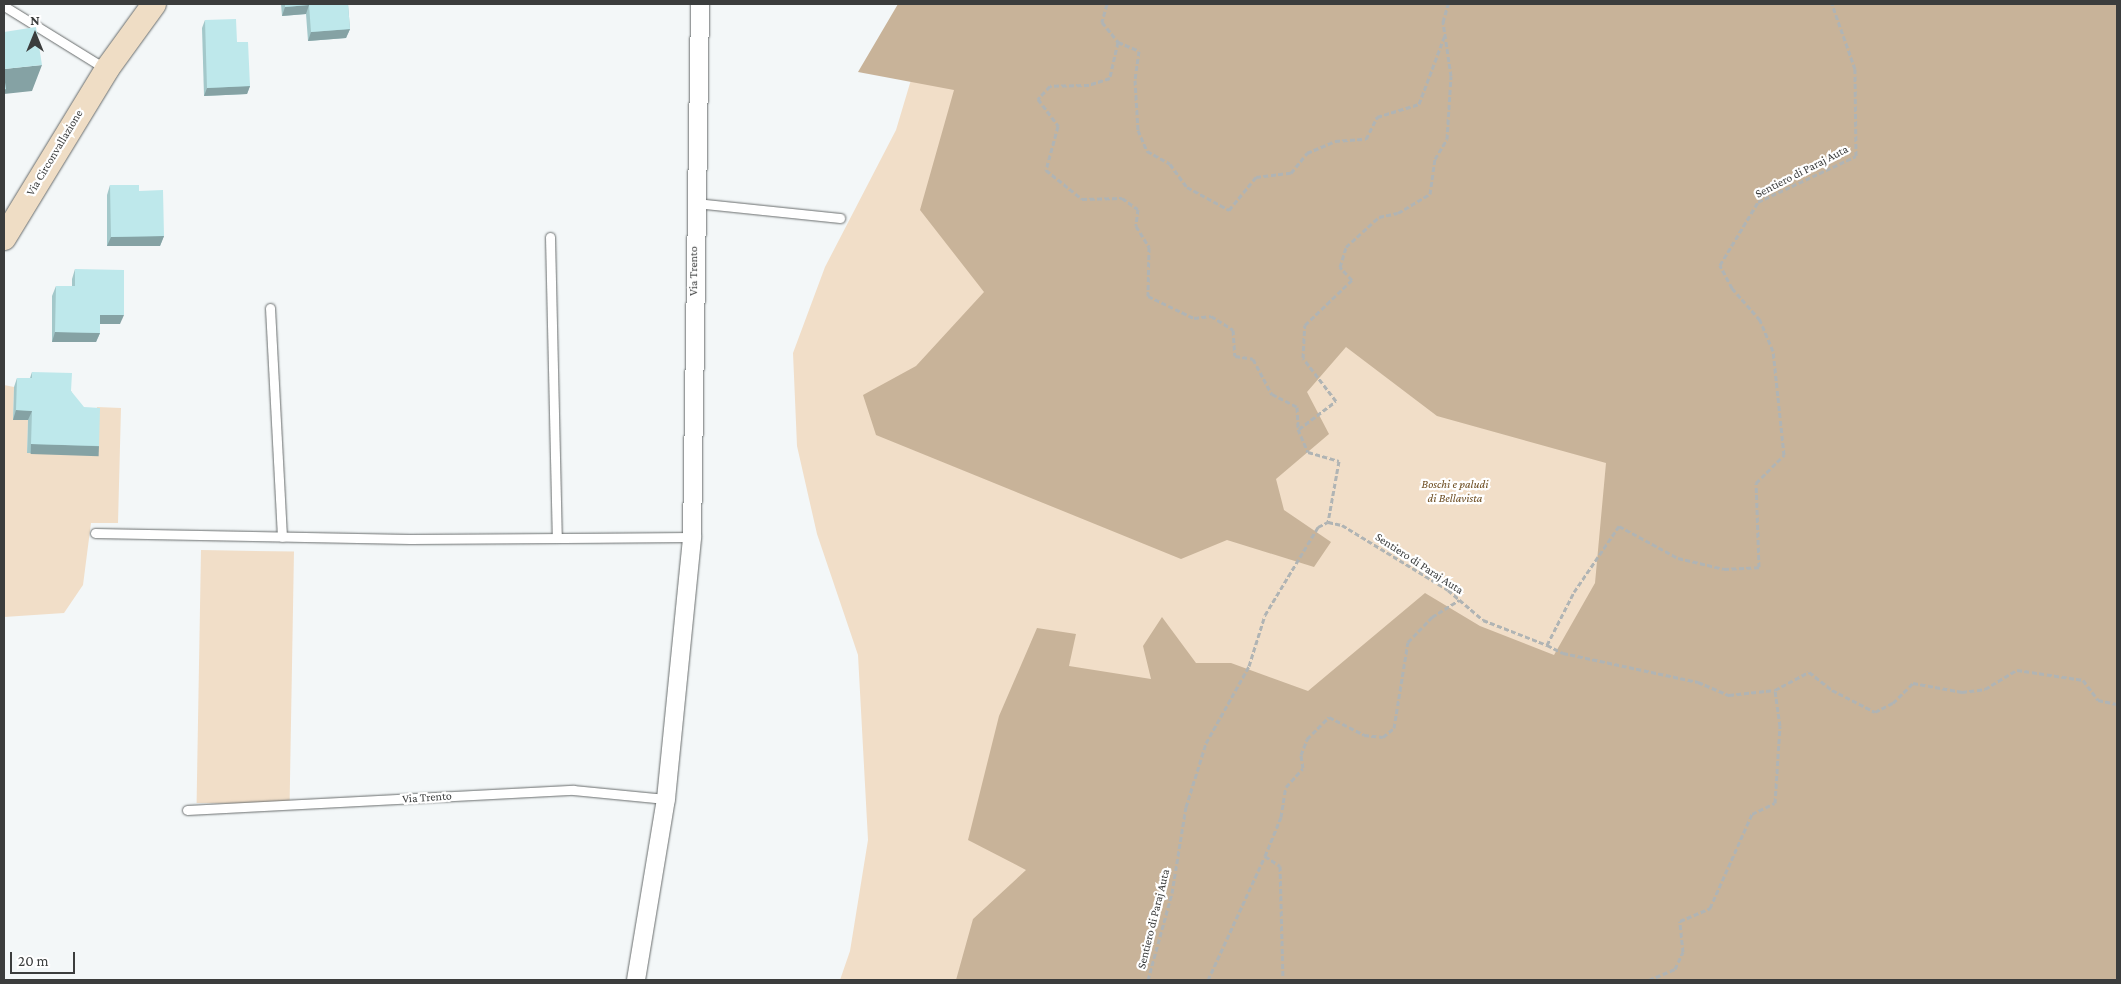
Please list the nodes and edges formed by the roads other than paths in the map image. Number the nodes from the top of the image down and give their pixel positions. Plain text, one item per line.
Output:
1 (154, 4) edge
2 (700, 4) edge
3 (4, 6) edge
4 (107, 69) junction
5 (694, 203) junction
6 (840, 218) dead end
7 (550, 237) dead end
8 (4, 238) edge
9 (270, 308) dead end
10 (95, 534) dead end
11 (282, 537) junction
12 (557, 538) junction
13 (692, 538) junction
14 (666, 799) junction
15 (188, 810) dead end
16 (636, 980) edge

1 - 4 main road, Via Circonvallazione
2 - 5 street, Via Trento
3 - 4 lane
4 - 8 main road, Via Circonvallazione
5 - 6 lane
5 - 13 street, Via Trento
7 - 12 lane
9 - 11 lane
10 - 11 lane
11 - 12 lane
12 - 13 lane
13 - 14 street, Via Trento
14 - 15 lane, Via Trento
14 - 16 street, Via Trento

